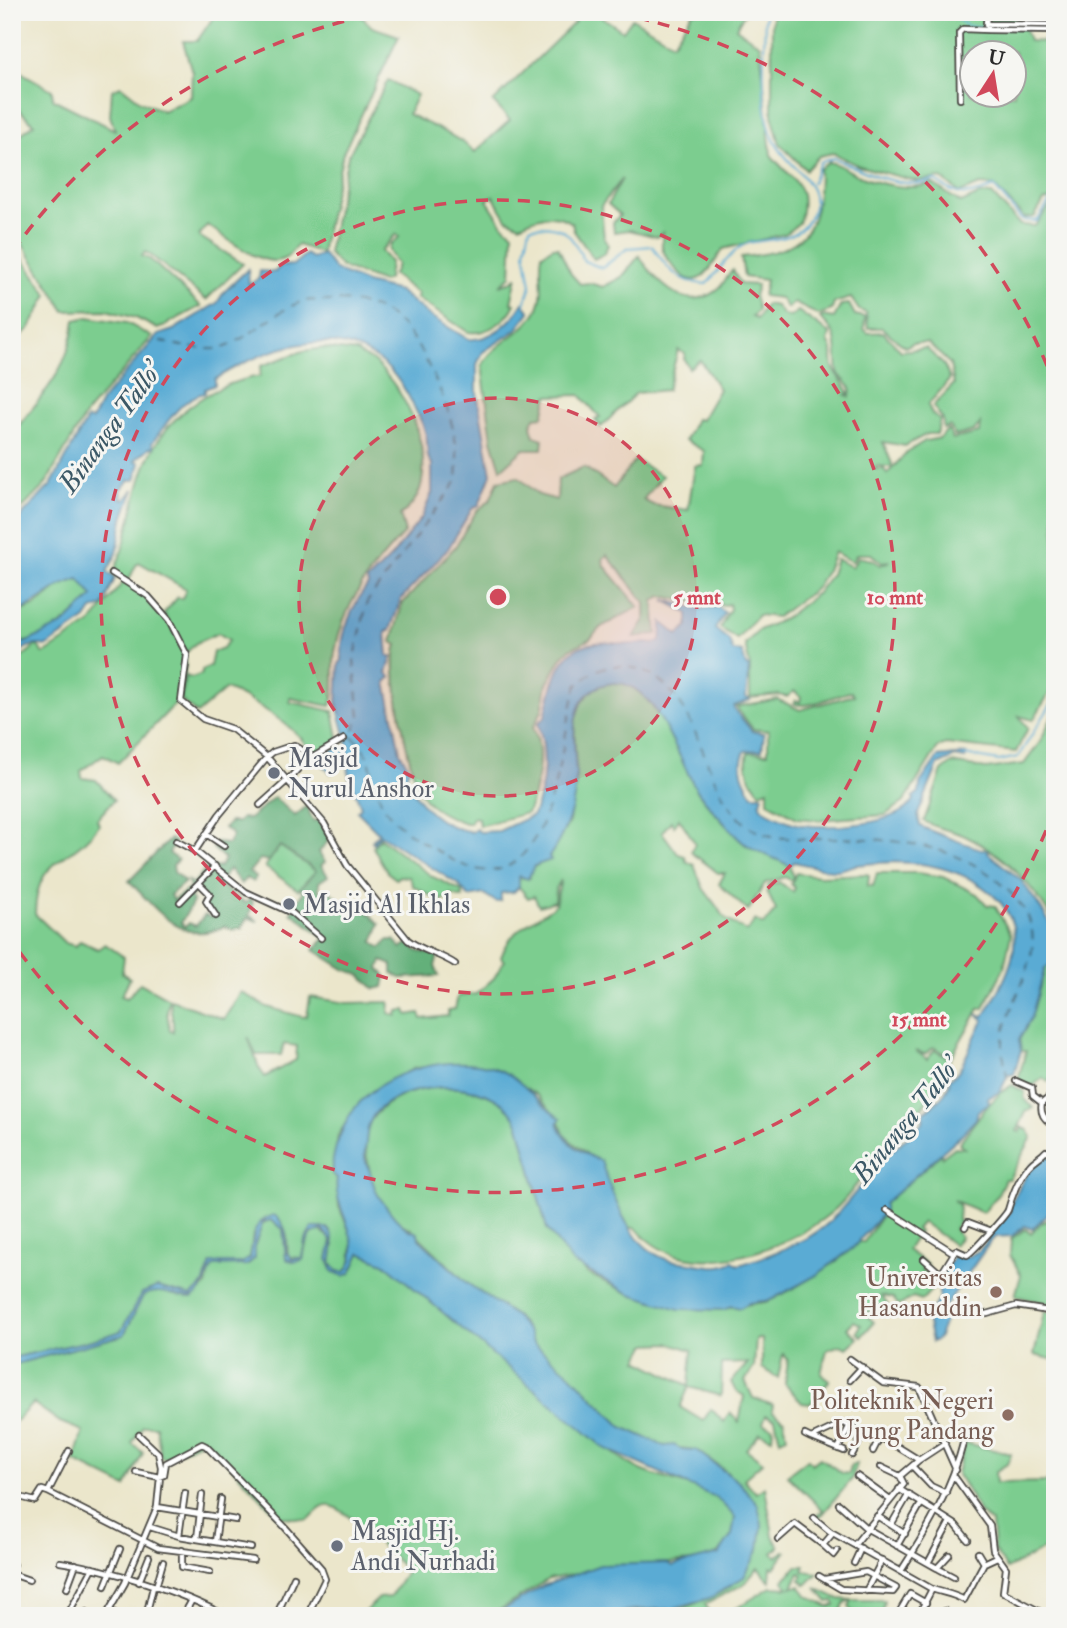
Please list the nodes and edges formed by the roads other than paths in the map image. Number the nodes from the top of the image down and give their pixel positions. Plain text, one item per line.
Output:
1 (988, 12) edge
2 (1055, 25) edge
3 (988, 26) junction
4 (1055, 31) edge
5 (959, 38) edge
6 (112, 573) dead end
7 (344, 739) dead end
8 (267, 757) junction
9 (305, 761) dead end
10 (288, 780) junction
11 (260, 805) dead end
12 (206, 834) junction
13 (176, 841) dead end
14 (224, 846) dead end
15 (195, 851) junction
16 (215, 866) junction
17 (200, 884) junction
18 (180, 902) dead end
19 (216, 916) dead end
20 (321, 938) dead end
21 (455, 964) dead end
22 (1016, 1081) dead end
23 (1055, 1093) edge
24 (1042, 1103) junction
25 (1055, 1128) edge
26 (1055, 1157) edge
27 (887, 1210) dead end
28 (965, 1227) dead end
29 (989, 1230) junction
30 (954, 1253) junction
31 (924, 1259) dead end
32 (944, 1308) dead end
33 (1055, 1312) edge
34 (850, 1359) dead end
35 (862, 1367) junction
36 (850, 1380) dead end
37 (850, 1425) junction
38 (865, 1431) junction
39 (139, 1435) dead end
40 (805, 1435) dead end
41 (811, 1437) junction
42 (880, 1437) junction
43 (964, 1440) dead end
44 (944, 1443) junction
45 (838, 1449) junction
46 (69, 1451) dead end
47 (844, 1451) dead end
48 (873, 1451) dead end
49 (852, 1455) dead end
50 (919, 1460) junction
51 (912, 1466) junction
52 (881, 1467) dead end
53 (136, 1472) dead end
54 (955, 1473) junction
55 (857, 1476) dead end
56 (900, 1476) junction
57 (159, 1478) junction
58 (899, 1489) junction
59 (48, 1492) junction
60 (185, 1493) dead end
61 (946, 1493) junction
62 (909, 1494) junction
63 (12, 1495) edge
64 (202, 1495) dead end
65 (167, 1499) dead end
66 (221, 1499) dead end
67 (890, 1500) junction
68 (839, 1504) dead end
69 (921, 1504) junction
70 (157, 1507) junction
71 (166, 1509) junction
72 (182, 1511) junction
73 (200, 1514) junction
74 (935, 1514) junction
75 (219, 1517) junction
76 (877, 1517) junction
77 (814, 1518) dead end
78 (236, 1520) dead end
79 (950, 1522) junction
80 (891, 1525) junction
81 (149, 1527) junction
82 (866, 1528) junction
83 (832, 1533) junction
84 (905, 1534) junction
85 (178, 1536) junction
86 (197, 1539) junction
87 (778, 1539) dead end
88 (968, 1541) dead end
89 (141, 1542) junction
90 (215, 1542) junction
91 (855, 1544) junction
92 (823, 1545) junction
93 (897, 1546) junction
94 (251, 1548) dead end
95 (861, 1548) junction
96 (120, 1549) dead end
97 (182, 1550) junction
98 (978, 1553) dead end
99 (912, 1554) junction
100 (948, 1555) dead end
101 (834, 1556) dead end
102 (149, 1557) dead end
103 (997, 1557) junction
104 (253, 1560) dead end
105 (882, 1560) junction
106 (60, 1562) dead end
107 (163, 1562) dead end
108 (854, 1563) dead end
109 (928, 1563) junction
110 (984, 1563) junction
111 (76, 1564) junction
112 (93, 1568) junction
113 (939, 1569) junction
114 (901, 1571) junction
115 (210, 1572) dead end
116 (110, 1573) junction
117 (12, 1574) edge
118 (835, 1576) junction
119 (874, 1576) junction
120 (293, 1577) dead end
121 (954, 1577) dead end
122 (126, 1579) junction
123 (29, 1580) dead end
124 (139, 1582) junction
125 (888, 1583) junction
126 (105, 1586) dead end
127 (154, 1587) junction
128 (837, 1587) junction
129 (67, 1588) dead end
130 (932, 1588) junction
131 (867, 1589) junction
132 (882, 1592) junction
133 (192, 1600) junction
134 (926, 1603) junction
135 (110, 1610) junction
136 (67, 1616) edge
137 (106, 1616) edge
138 (119, 1616) edge
139 (146, 1616) edge
140 (183, 1616) edge
141 (226, 1616) edge
142 (276, 1616) edge
143 (307, 1616) edge
144 (897, 1616) edge
145 (918, 1616) edge
146 (1048, 1616) edge

1 - 3 street
2 - 3 street
3 - 4 street
3 - 5 street
6 - 8 street
7 - 8 street
8 - 10 street
8 - 12 street
9 - 10 street
10 - 11 street
10 - 21 street
12 - 14 street
12 - 15 street
13 - 15 street
15 - 16 street
16 - 17 street
16 - 20 street
17 - 18 street
17 - 19 street
22 - 24 street
23 - 24 street
24 - 25 street
26 - 29 street
27 - 30 street
28 - 29 street
29 - 30 street
30 - 31 street
32 - 33 street
34 - 35 street
35 - 36 street
35 - 44 street
37 - 38 street
37 - 41 street
37 - 45 street
38 - 42 street
38 - 49 street
39 - 57 street
40 - 41 street
41 - 45 street
42 - 48 street
42 - 50 street
43 - 54 street
44 - 50 street
44 - 54 street
45 - 47 street
46 - 59 street
50 - 51 street
51 - 56 street
51 - 61 street
52 - 56 street
53 - 57 street
54 - 61 street
54 - 103 street
55 - 67 street
56 - 58 street
57 - 70 street
57 - 143 street
58 - 62 street
58 - 67 street
59 - 63 street
59 - 89 street
60 - 72 street
61 - 74 street
62 - 69 street
62 - 80 street
64 - 73 street
65 - 71 street
66 - 75 street
67 - 76 street
68 - 82 street
69 - 74 street
69 - 84 street
70 - 71 street
70 - 81 street
71 - 72 street
72 - 73 street
72 - 85 street
73 - 75 street
73 - 86 street
74 - 79 street
74 - 99 street
75 - 78 street
75 - 90 street
76 - 80 street
76 - 82 street
77 - 83 street
79 - 88 street
79 - 109 street
80 - 84 street
81 - 85 street
81 - 89 street
82 - 91 street
82 - 93 street
83 - 91 street
83 - 92 street
84 - 93 street
85 - 86 street
86 - 90 street
87 - 92 street
89 - 97 street
89 - 122 street
90 - 94 street
91 - 95 street
92 - 101 street
93 - 99 street
95 - 105 street
95 - 108 street
96 - 116 street
97 - 104 street
97 - 115 street
98 - 110 street
99 - 109 street
99 - 114 street
100 - 113 street
102 - 124 street
103 - 110 street
103 - 146 street
105 - 114 street
105 - 119 street
106 - 111 street
107 - 127 street
109 - 113 street
110 - 130 street
111 - 112 street
111 - 129 street
112 - 116 street
112 - 136 street
113 - 121 street
114 - 130 street
116 - 122 street
116 - 126 street
117 - 123 street
118 - 119 street
118 - 128 street
118 - 128 street
119 - 125 street
119 - 131 street
120 - 142 street
122 - 124 street
122 - 135 street
124 - 127 street
125 - 132 street
125 - 132 street
127 - 133 street
127 - 139 street
128 - 131 street
130 - 134 street
131 - 132 street
133 - 140 street
133 - 141 street
134 - 144 street
134 - 145 street
135 - 137 street
135 - 138 street

